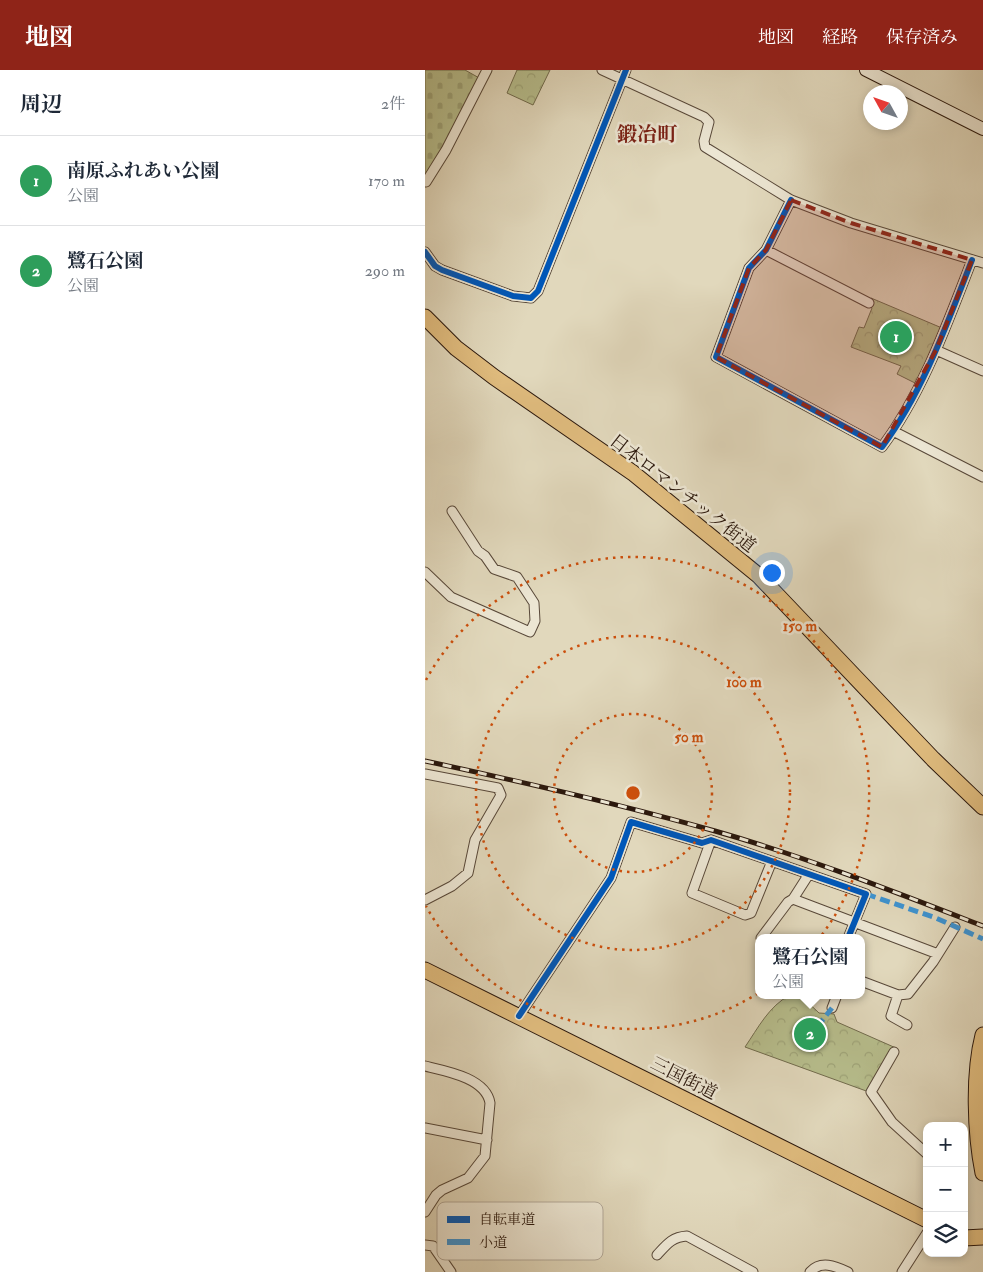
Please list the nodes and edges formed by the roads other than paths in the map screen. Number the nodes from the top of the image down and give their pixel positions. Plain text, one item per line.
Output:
1 (487, 70) edge
2 (601, 70) edge
3 (626, 70) edge
4 (867, 70) edge
5 (622, 80) junction
6 (983, 129) edge
7 (426, 182) edge
8 (791, 200) junction
9 (766, 250) junction
10 (425, 252) edge
11 (972, 260) junction
12 (983, 263) edge
13 (869, 304) dead end
14 (425, 317) edge
15 (937, 350) junction
16 (983, 372) edge
17 (893, 431) junction
18 (983, 477) edge
19 (452, 511) dead end
20 (425, 572) edge
21 (425, 774) edge
22 (983, 807) edge
23 (711, 840) junction
24 (772, 861) junction
25 (809, 874) junction
26 (793, 899) junction
27 (425, 900) edge
28 (854, 924) junction
29 (955, 927) dead end
30 (764, 934) edge
31 (850, 934) edge
32 (938, 954) junction
33 (425, 970) edge
34 (865, 983) edge
35 (898, 995) junction
36 (835, 999) edge
37 (832, 1008) dead end
38 (519, 1016) junction
39 (907, 1025) dead end
40 (983, 1036) edge
41 (894, 1052) dead end
42 (425, 1066) edge
43 (425, 1128) edge
44 (980, 1136) edge
45 (487, 1140) junction
46 (923, 1150) edge
47 (983, 1173) edge
48 (425, 1212) edge
49 (923, 1218) edge
50 (983, 1237) edge
51 (968, 1238) edge
52 (923, 1239) edge
53 (425, 1245) edge
54 (437, 1252) edge
55 (657, 1255) dead end
56 (443, 1260) edge
57 (451, 1272) edge
58 (753, 1272) edge
59 (810, 1272) edge
60 (848, 1272) edge
61 (902, 1272) edge

1 - 7 street
2 - 5 street
3 - 5 street
4 - 6 main road
5 - 8 street
5 - 10 street
8 - 9 street
8 - 11 street
9 - 13 street
9 - 17 street
11 - 12 street
11 - 15 street
14 - 22 highway, 日本ロマンチック街道
15 - 16 street
15 - 17 street
17 - 18 street
19 - 20 street
21 - 27 street
23 - 24 street
23 - 24 street
23 - 38 street
24 - 25 street
25 - 26 street
25 - 28 street
26 - 28 street
26 - 30 street
28 - 31 street
28 - 32 street
29 - 32 street
32 - 35 street
33 - 38 highway, 三国街道
34 - 35 street
35 - 39 street
36 - 37 street
38 - 49 highway, 三国街道
40 - 44 highway
41 - 46 street
42 - 45 street
43 - 45 street
44 - 47 highway
45 - 48 street
50 - 51 highway
52 - 61 street
53 - 54 street
55 - 58 street
56 - 57 street
59 - 60 street

